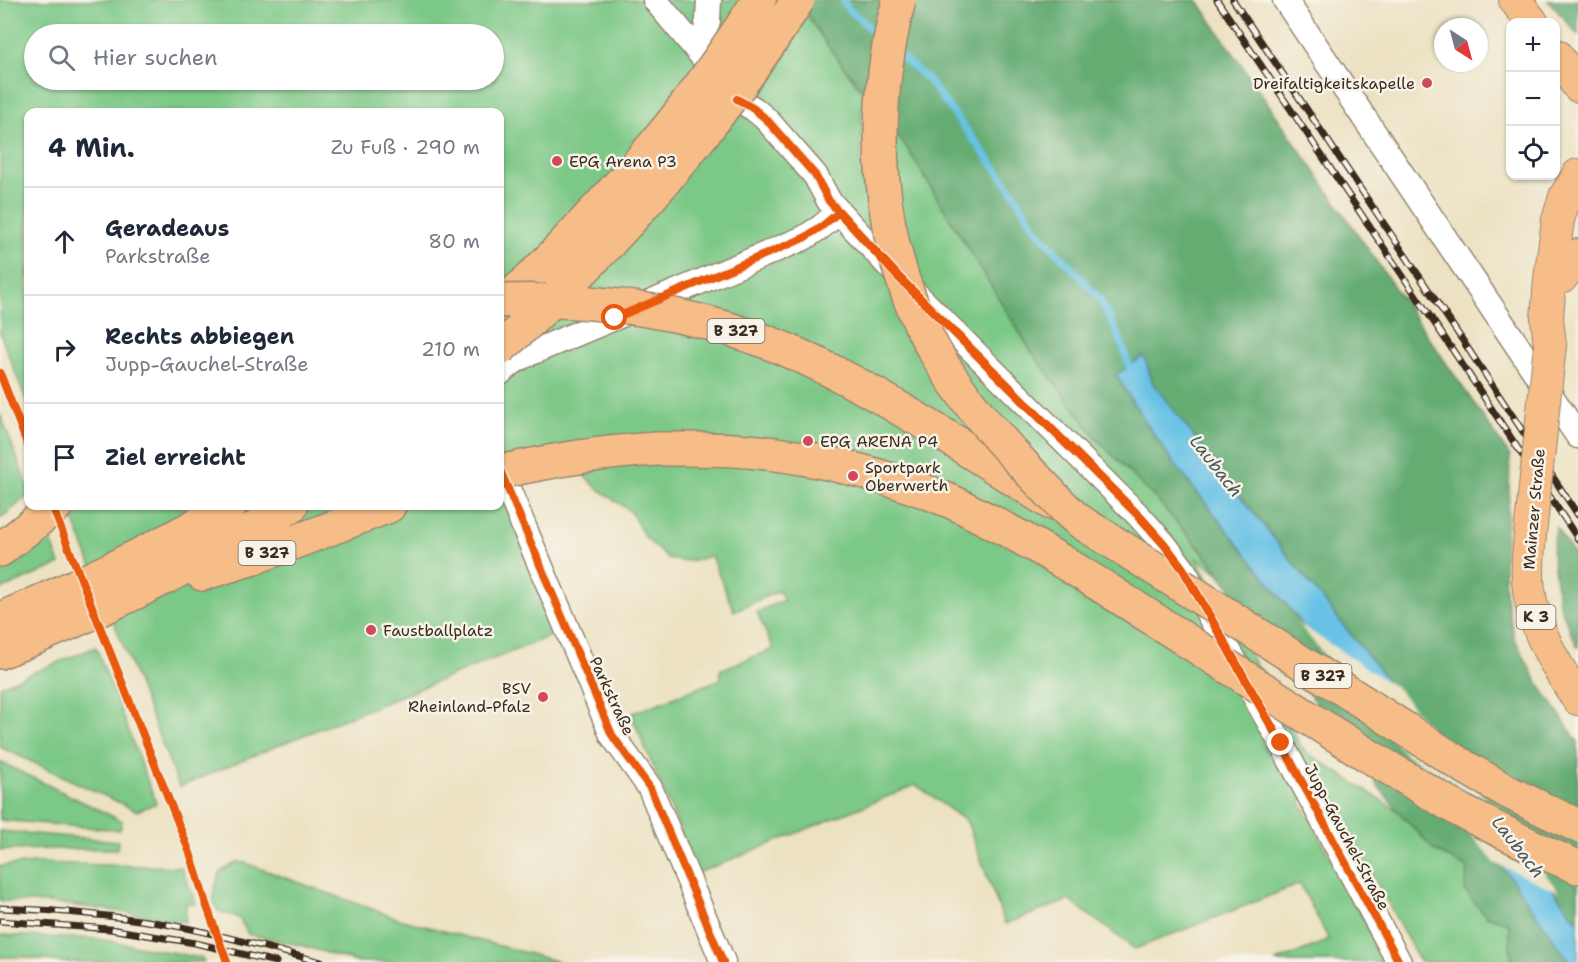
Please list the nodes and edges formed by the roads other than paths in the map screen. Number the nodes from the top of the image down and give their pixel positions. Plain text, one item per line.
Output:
1 (656, 0) edge
2 (709, 0) edge
3 (759, 0) edge
4 (798, 0) edge
5 (899, 0) edge
6 (1285, 0) edge
7 (701, 54) junction
8 (1560, 61) edge
9 (1578, 86) edge
10 (1578, 175) edge
11 (1552, 180) edge
12 (834, 206) junction
13 (1567, 231) edge
14 (1570, 266) edge
15 (504, 301) edge
16 (504, 303) edge
17 (504, 344) edge
18 (1550, 345) junction
19 (504, 368) edge
20 (1578, 436) edge
21 (504, 470) edge
22 (504, 480) edge
23 (51, 510) edge
24 (223, 510) edge
25 (284, 510) edge
26 (379, 510) edge
27 (1073, 516) junction
28 (0, 550) edge
29 (142, 589) junction
30 (0, 619) edge
31 (0, 652) edge
32 (1578, 699) edge
33 (1578, 826) edge
34 (1578, 867) edge
35 (723, 962) edge
36 (1399, 962) edge

1 - 7 street, Jupp-Gauchel-Straße
2 - 7 street
3 - 16 highway, bridge
4 - 17 highway, bridge
5 - 27 highway, B 327, bridge
6 - 20 street
7 - 12 street, Jupp-Gauchel-Straße
8 - 9 main road
10 - 13 main road, Mainzer Straße / K 3
11 - 13 main road, K 3
12 - 19 street
12 - 36 street, Jupp-Gauchel-Straße
13 - 14 main road, Mainzer Straße / K 3
13 - 18 main road, Mainzer Straße / K 3
14 - 18 main road, Mainzer Straße / K 3
15 - 27 highway, B 327, bridge
18 - 32 main road, Mainzer Straße / K 3, bridge
21 - 34 highway, B 327, bridge
22 - 35 street, Parkstraße
23 - 28 highway
24 - 30 highway
25 - 29 highway, B 327
26 - 29 highway, B 327
27 - 33 highway, B 327, bridge
29 - 31 highway, B 327

